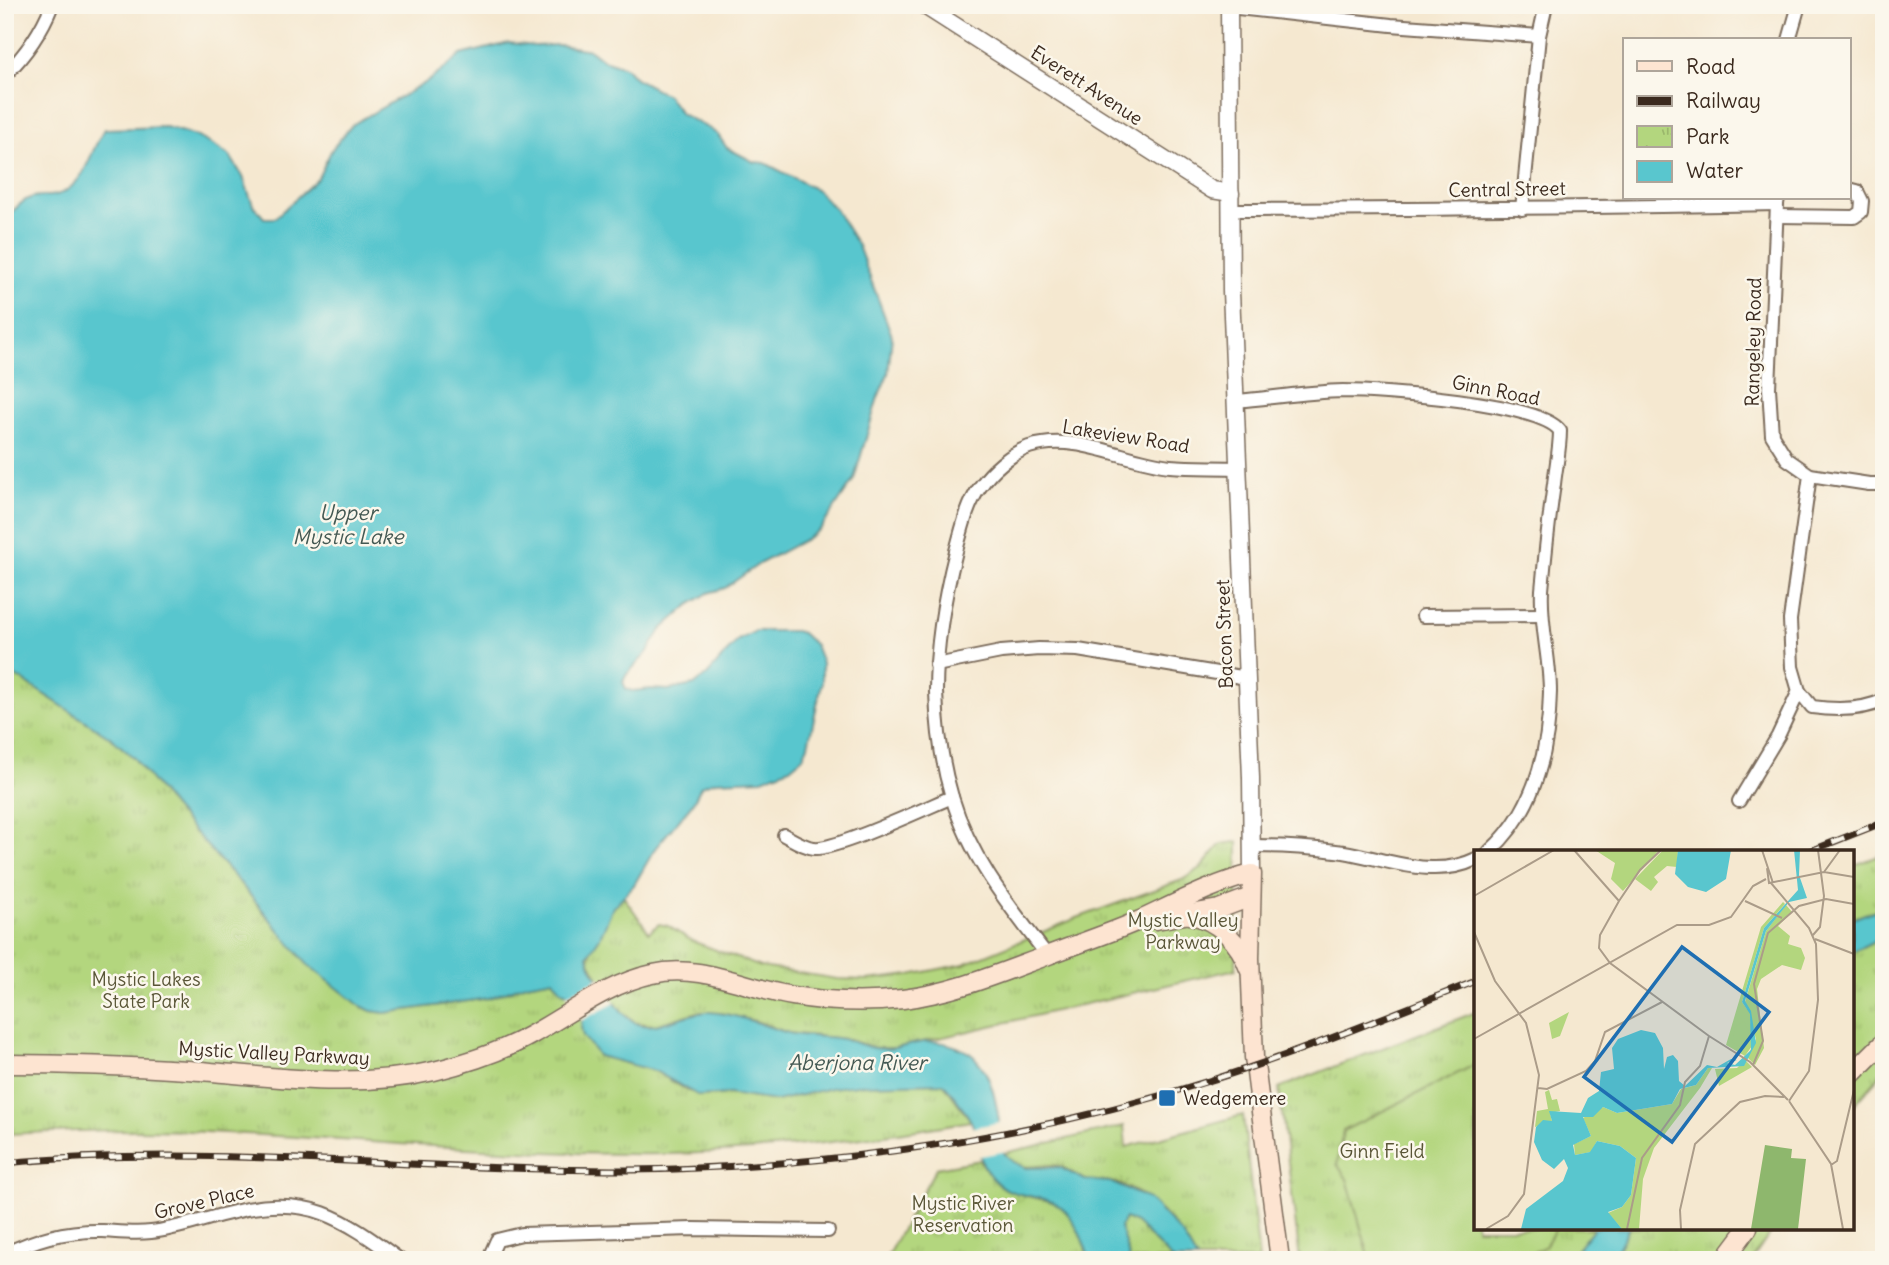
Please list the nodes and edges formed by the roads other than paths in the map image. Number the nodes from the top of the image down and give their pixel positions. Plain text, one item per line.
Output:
1 (52, 5) edge
2 (923, 5) edge
3 (1546, 5) edge
4 (1799, 5) edge
5 (1229, 6) edge
6 (1539, 36) junction
7 (1790, 38) edge
8 (5, 75) edge
9 (1850, 189) edge
10 (1231, 202) junction
11 (1777, 206) edge
12 (1522, 209) junction
13 (1236, 401) junction
14 (1239, 468) junction
15 (1810, 475) junction
16 (1884, 484) edge
17 (1541, 614) junction
18 (1423, 616) dead end
19 (936, 665) junction
20 (1247, 678) junction
21 (1798, 691) junction
22 (1884, 700) edge
23 (952, 797) junction
24 (1740, 801) dead end
25 (784, 835) dead end
26 (1252, 846) junction
27 (1491, 850) edge
28 (1474, 860) edge
29 (1252, 873) junction
30 (1251, 897) junction
31 (1186, 915) junction
32 (1132, 924) junction
33 (1047, 955) junction
34 (1251, 973) junction
35 (1884, 1042) edge
36 (5, 1064) edge
37 (1854, 1072) edge
38 (1746, 1230) edge
39 (828, 1231) dead end
40 (5, 1254) edge
41 (400, 1260) edge
42 (488, 1260) edge
43 (1280, 1260) edge
44 (1724, 1260) edge

1 - 8 street
2 - 10 street, Everett Avenue
3 - 6 street
4 - 7 street
5 - 6 street
5 - 10 street, Bacon Street
6 - 12 street
9 - 11 street, Central Street
10 - 12 street, Central Street
10 - 13 street, Bacon Street
11 - 12 street, Central Street
11 - 15 street, Rangeley Road
13 - 14 street, Bacon Street
13 - 17 street, Ginn Road
14 - 19 street, Lakeview Road
14 - 20 street, Bacon Street
15 - 16 street
15 - 21 street
17 - 18 street
17 - 27 street, Ginn Road
19 - 20 street
19 - 23 street, Lakeview Road
20 - 26 street, Bacon Street
21 - 22 street
21 - 24 street
23 - 25 street
23 - 33 street, Lakeview Road
26 - 28 street
26 - 29 street, Bacon Street
29 - 30 main road, Bacon Street
29 - 32 main road, Mystic Valley Parkway
30 - 31 main road, Mystic Valley Parkway
30 - 34 main road, Bacon Street
31 - 32 main road, Mystic Valley Parkway
31 - 34 main road
32 - 33 main road, Mystic Valley Parkway
33 - 36 main road, Mystic Valley Parkway
34 - 43 main road, Bacon Street
35 - 37 main road
38 - 44 main road
39 - 42 street
40 - 41 street, Grove Place

